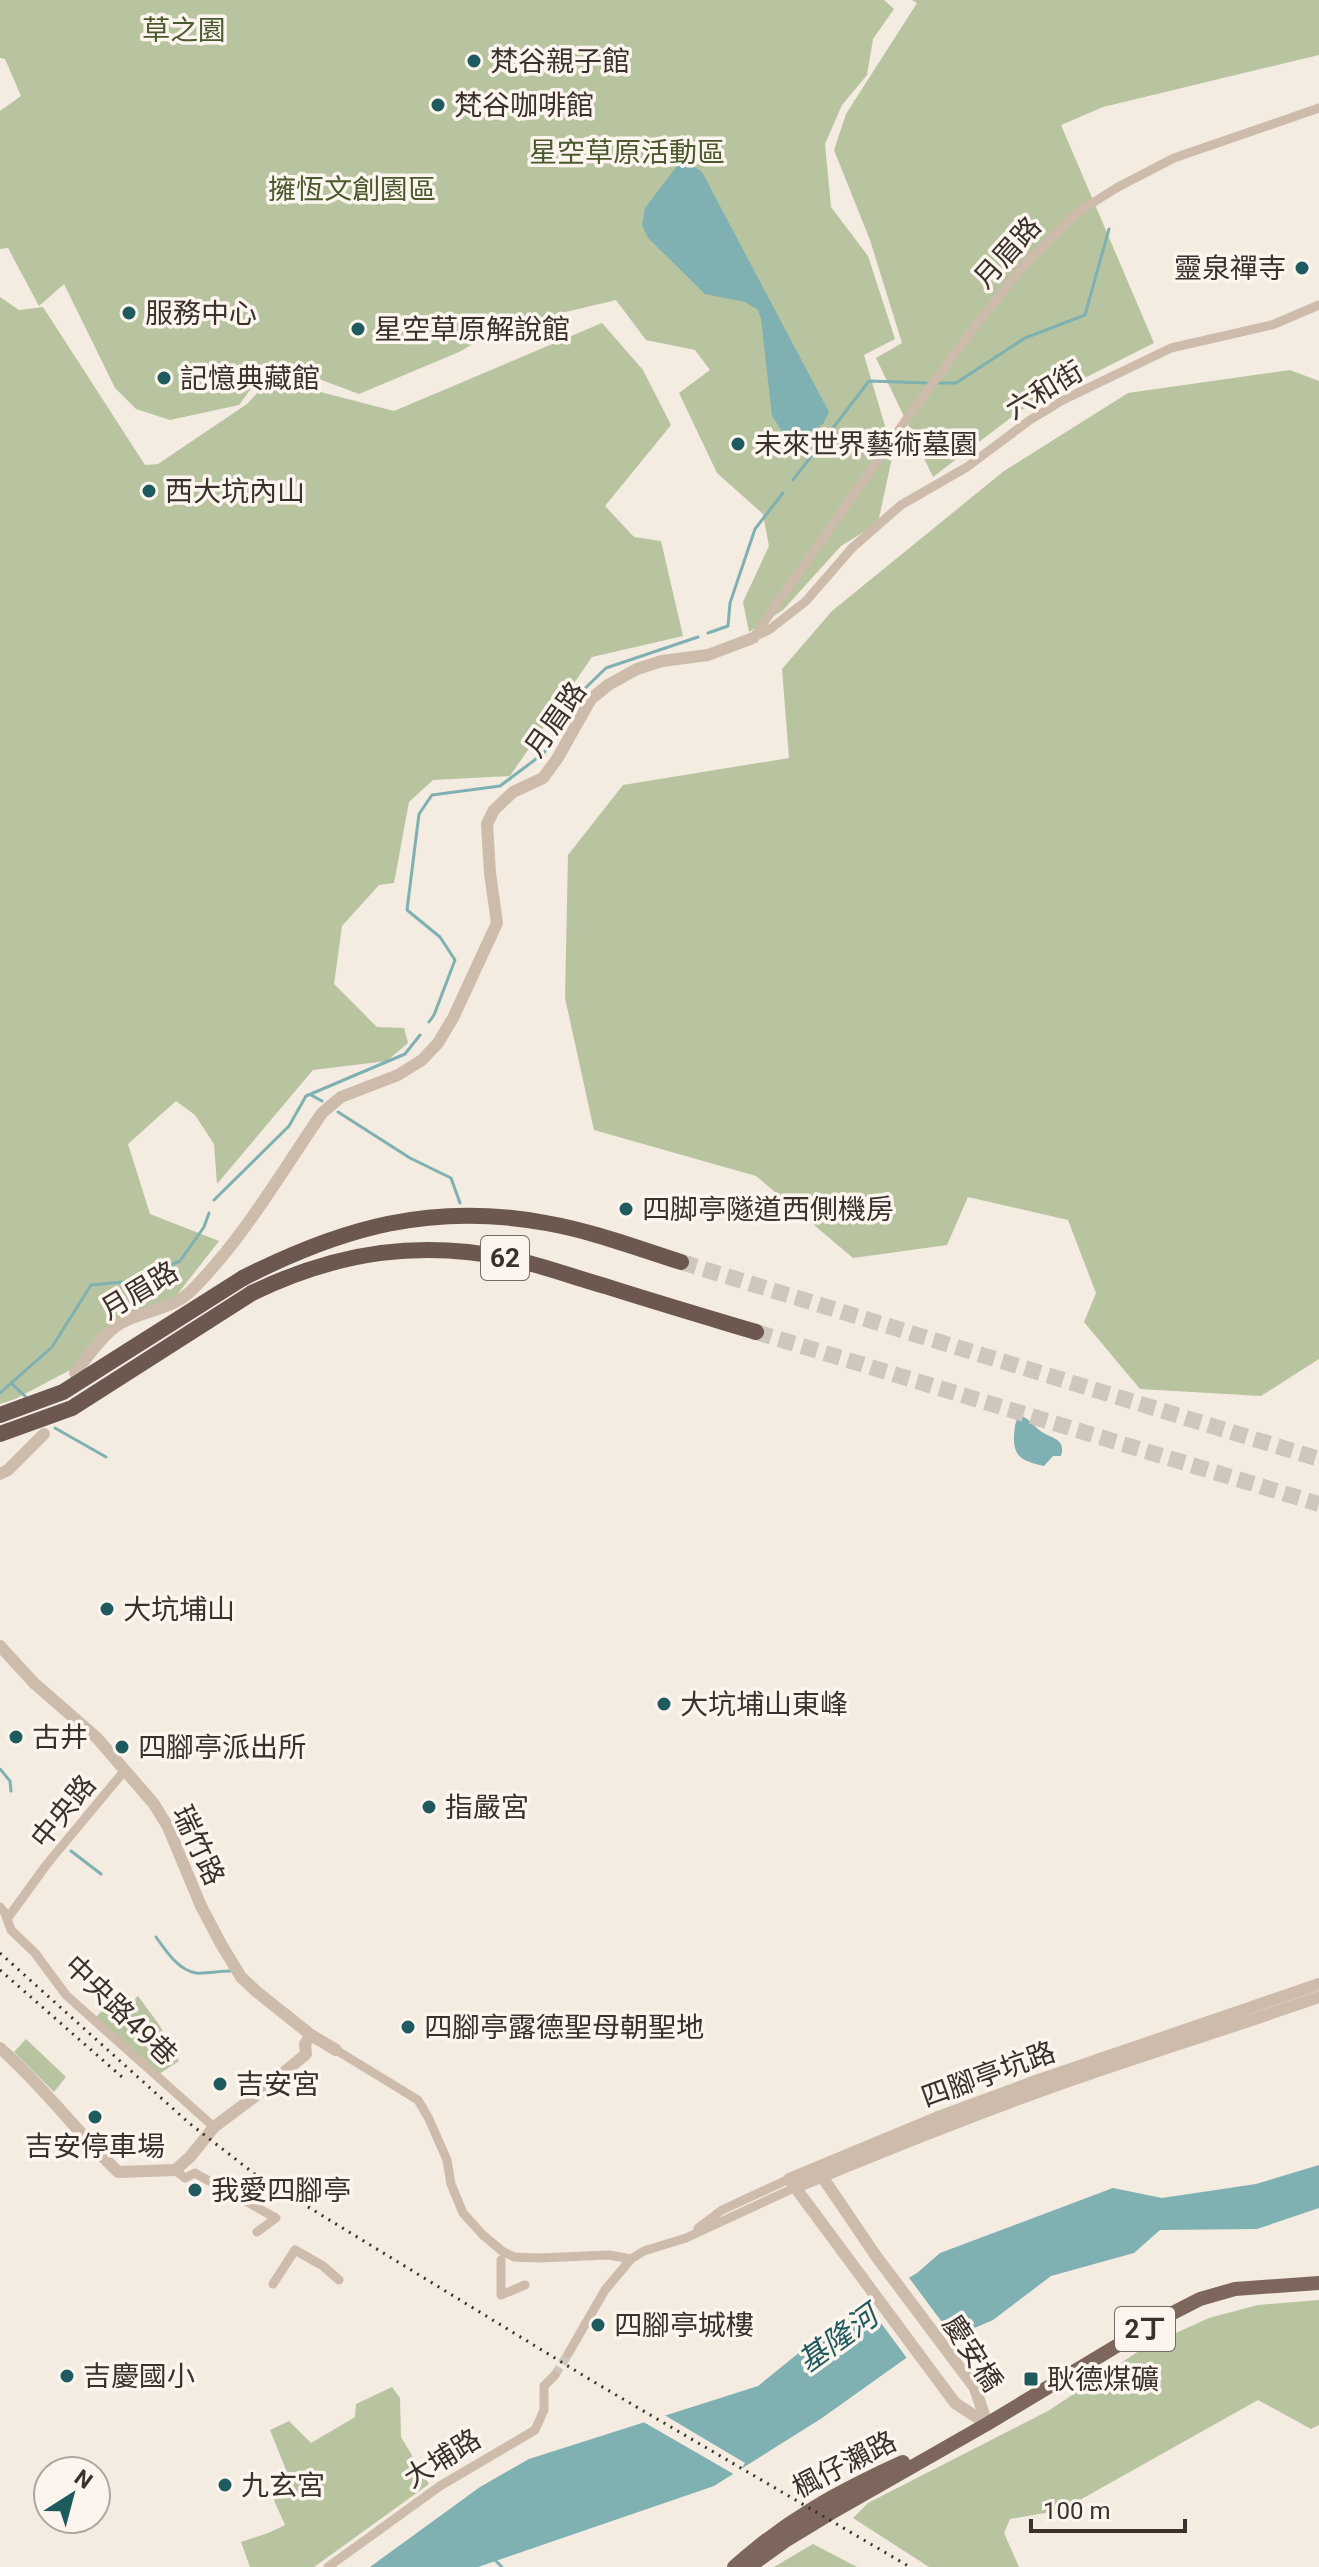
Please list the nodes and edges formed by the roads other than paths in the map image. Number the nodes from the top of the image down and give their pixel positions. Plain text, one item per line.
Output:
1 (1319, 108) edge
2 (1319, 305) edge
3 (753, 638) junction
4 (681, 1262) tunnel mouth
5 (248, 1286) junction
6 (756, 1332) tunnel mouth
7 (75, 1373) dead end
8 (0, 1415) edge
9 (46, 1428) joint
10 (0, 1434) edge
11 (0, 1442) edge
12 (0, 1474) edge
13 (0, 1646) edge
14 (125, 1770) junction
15 (0, 1907) edge
16 (7, 1919) junction
17 (1319, 1984) edge
18 (1319, 1997) edge
19 (311, 2035) junction
20 (0, 2048) edge
21 (336, 2050) junction
22 (306, 2054) junction
23 (210, 2132) junction
24 (175, 2170) junction
25 (819, 2172) junction
26 (791, 2184) junction
27 (257, 2232) dead end
28 (631, 2259) junction
29 (501, 2260) dead end
30 (339, 2280) dead end
31 (1319, 2283) edge
32 (273, 2284) dead end
33 (525, 2285) dead end
34 (568, 2354) tunnel mouth
35 (555, 2375) tunnel mouth
36 (987, 2424) junction
37 (328, 2567) edge
38 (734, 2567) edge
39 (749, 2567) edge

1 - 3 street, 月眉路
2 - 3 street, 六和街
3 - 7 street, 月眉路
4 - 5 highway, 62
5 - 6 highway, 62
5 - 8 highway, 62, bridge
5 - 10 highway, 62, bridge
9 - 11 street
9 - 12 street
13 - 14 street, 瑞竹路
14 - 16 street, 中央路
14 - 19 street, 瑞竹路
15 - 16 street, 中央路49巷
16 - 23 street, 中央路49巷
17 - 25 street, 四腳亭坑路
18 - 25 street, 四腳亭坑路
19 - 21 street, 瑞竹路
19 - 22 street
20 - 24 street
21 - 22 street
21 - 28 street, 瑞竹路
22 - 23 street
23 - 24 street
24 - 27 street
25 - 26 street, 四腳亭坑路
25 - 36 street, 慶安橋
26 - 28 street, 四腳亭坑路
26 - 36 street, 慶安橋
28 - 34 street
29 - 33 street
30 - 32 street
31 - 36 main road, 楓仔瀨路 / 2丁
35 - 37 street, 大埔路
36 - 38 main road, 楓仔瀨路 / 2丁
36 - 39 main road, 楓仔瀨路 / 2丁

